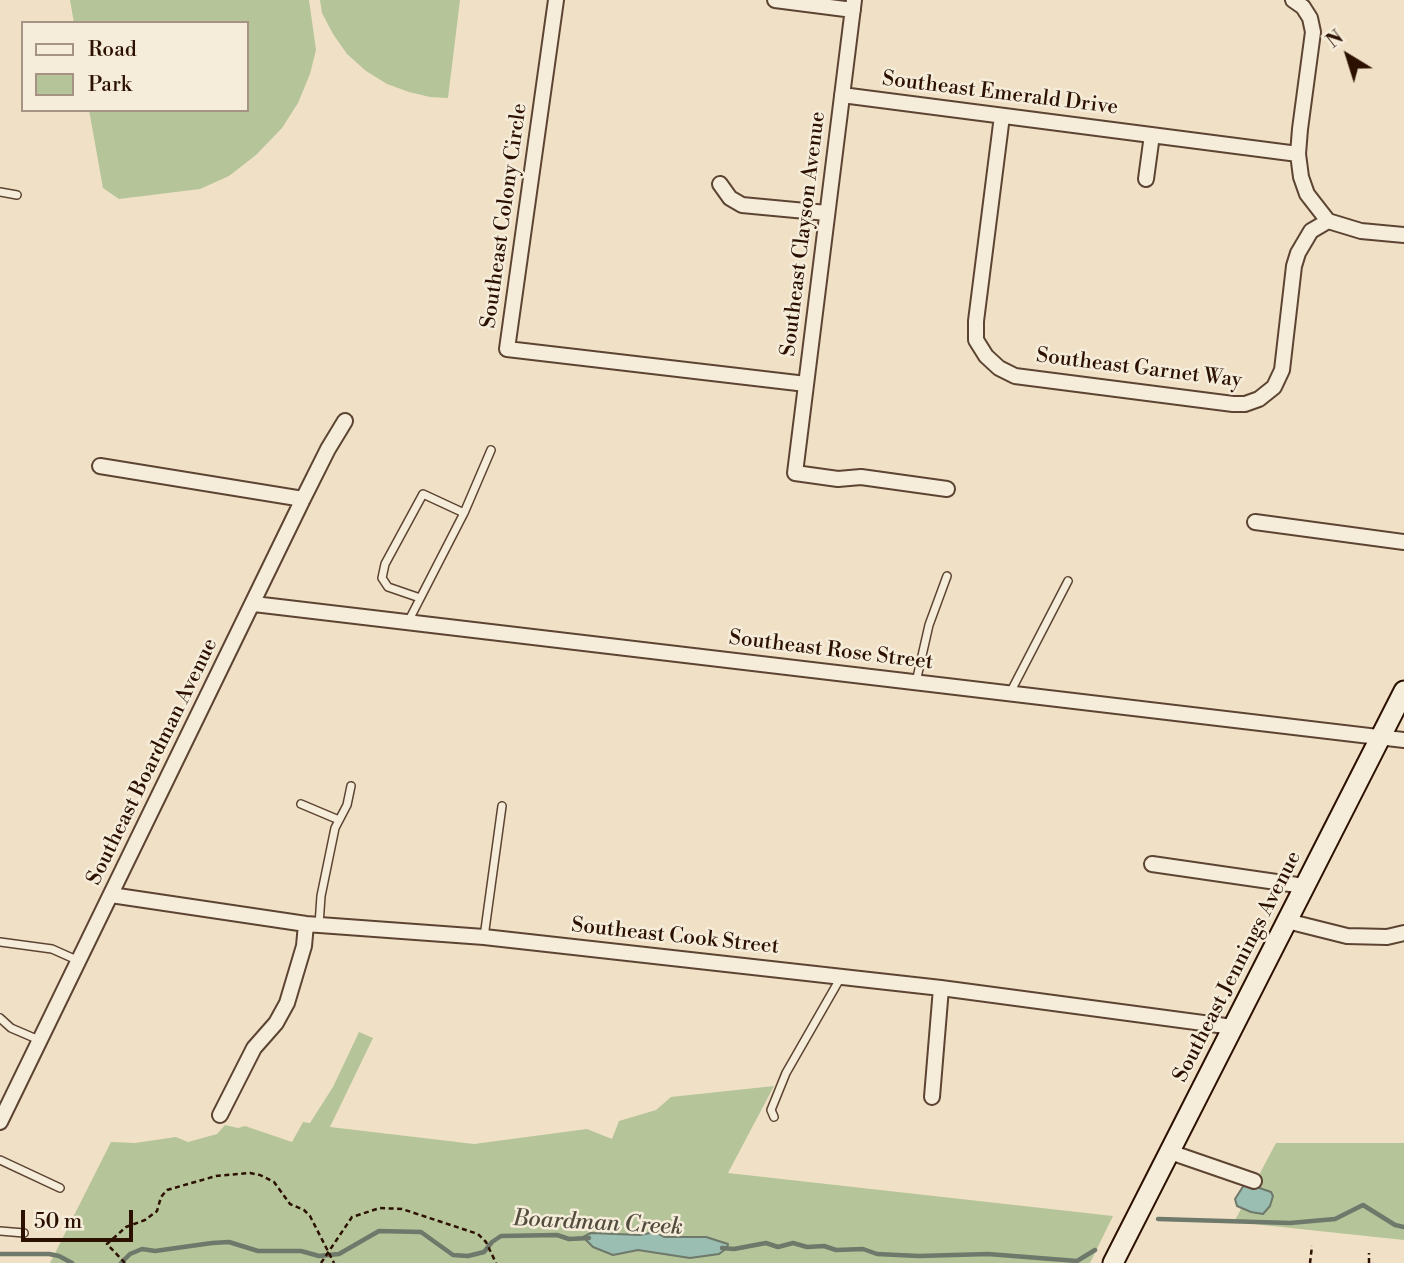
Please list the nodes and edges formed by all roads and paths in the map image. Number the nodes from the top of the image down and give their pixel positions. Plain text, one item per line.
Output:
1 (556, 0) edge
2 (775, 0) edge
3 (1293, 0) edge
4 (854, 5) edge
5 (842, 95) junction
6 (1002, 116) junction
7 (1152, 135) junction
8 (1298, 154) junction
9 (1146, 179) dead end
10 (720, 184) dead end
11 (0, 192) edge
12 (17, 195) dead end
13 (827, 213) junction
14 (1328, 220) junction
15 (1404, 235) edge
16 (806, 384) junction
17 (345, 421) dead end
18 (491, 450) dead end
19 (100, 467) dead end
20 (947, 489) dead end
21 (303, 499) junction
22 (464, 513) junction
23 (1255, 522) dead end
24 (1404, 542) edge
25 (947, 576) dead end
26 (1068, 581) dead end
27 (420, 598) junction
28 (254, 604) junction
29 (408, 622) junction
30 (916, 682) junction
31 (1404, 691) edge
32 (1009, 693) junction
33 (1380, 737) junction
34 (1404, 740) edge
35 (351, 786) dead end
36 (301, 804) dead end
37 (502, 806) dead end
38 (339, 820) junction
39 (1152, 864) dead end
40 (1304, 886) junction
41 (111, 895) junction
42 (1287, 921) junction
43 (312, 924) junction
44 (1404, 933) edge
45 (484, 937) junction
46 (0, 942) edge
47 (79, 961) junction
48 (841, 976) junction
49 (941, 988) junction
50 (0, 1018) edge
51 (1233, 1027) junction
52 (40, 1041) junction
53 (932, 1097) dead end
54 (220, 1115) dead end
55 (774, 1118) dead end
56 (0, 1122) edge
57 (1170, 1152) junction
58 (0, 1160) edge
59 (1254, 1181) dead end
60 (60, 1188) dead end
61 (0, 1231) edge
62 (24, 1233) dead end
63 (1312, 1246) dead end
64 (328, 1252) junction
65 (1370, 1253) dead end
66 (125, 1263) edge
67 (321, 1263) edge
68 (334, 1263) edge
69 (496, 1263) edge
70 (1113, 1263) edge
71 (1310, 1263) edge
72 (1369, 1263) edge

1 - 16 street, Southeast Colony Circle
2 - 4 street
3 - 8 street
4 - 5 street, Southeast Clayson Avenue
5 - 6 street, Southeast Emerald Drive
5 - 13 street, Southeast Clayson Avenue
6 - 7 street, Southeast Emerald Drive
6 - 14 street, Southeast Garnet Way
7 - 8 street, Southeast Emerald Drive
7 - 9 street
8 - 14 street
10 - 13 street
11 - 12 lane
13 - 16 street, Southeast Clayson Avenue
14 - 15 street
16 - 20 street, Southeast Clayson Avenue
17 - 21 street, Southeast Boardman Avenue
18 - 22 lane
19 - 21 street
21 - 28 street, Southeast Boardman Avenue
22 - 27 lane
22 - 27 lane
23 - 24 street
25 - 30 lane
26 - 32 lane
27 - 29 lane
28 - 29 street, Southeast Rose Street
28 - 41 street, Southeast Boardman Avenue
29 - 30 street, Southeast Rose Street
30 - 32 street, Southeast Rose Street
31 - 33 main road, Southeast Jennings Avenue
32 - 33 street, Southeast Rose Street
33 - 34 street, Southeast Rose Street
33 - 40 main road, Southeast Jennings Avenue
35 - 38 lane
36 - 38 lane
37 - 45 lane
38 - 43 lane
39 - 40 street
40 - 42 main road, Southeast Jennings Avenue
41 - 43 street, Southeast Cook Street
41 - 47 street, Southeast Boardman Avenue
42 - 44 street
42 - 51 main road, Southeast Jennings Avenue
43 - 45 street, Southeast Cook Street
43 - 54 street
45 - 48 street, Southeast Cook Street
46 - 47 lane
47 - 52 street, Southeast Boardman Avenue
48 - 49 street, Southeast Cook Street
48 - 55 lane
49 - 51 street, Southeast Cook Street
49 - 53 street
50 - 52 lane
51 - 57 main road, Southeast Jennings Avenue
52 - 56 street, Southeast Boardman Avenue
57 - 59 street
57 - 70 main road, Southeast Jennings Avenue
58 - 60 lane
61 - 62 lane
63 - 71 path
64 - 66 path
64 - 67 path
64 - 68 path
64 - 69 path
65 - 72 path

